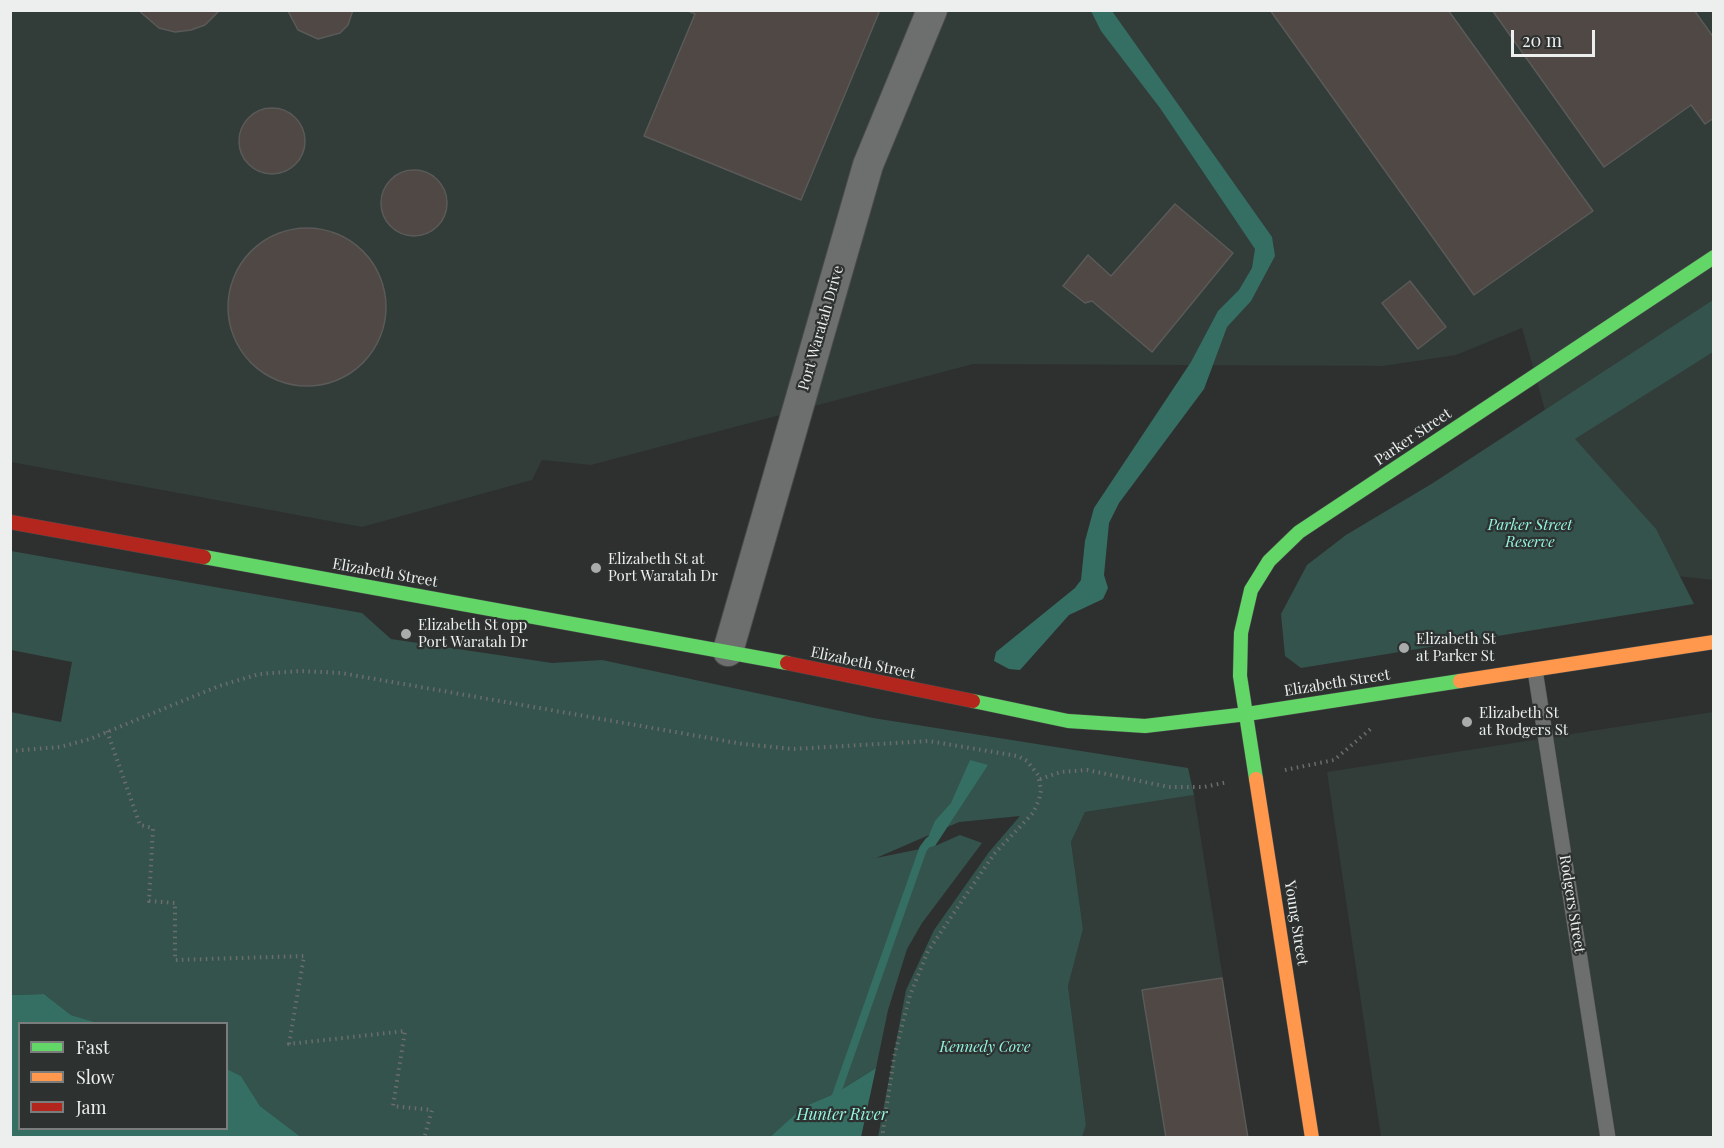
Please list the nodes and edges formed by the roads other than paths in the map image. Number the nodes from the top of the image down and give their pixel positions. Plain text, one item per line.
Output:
1 (932, 10) edge
2 (1713, 257) edge
3 (10, 522) edge
4 (1713, 642) edge
5 (728, 651) junction
6 (1535, 670) junction
7 (1247, 714) junction
8 (1312, 1137) edge
9 (1608, 1137) edge

1 - 5 street, Port Waratah Drive
2 - 7 main road, Parker Street
3 - 5 main road, Elizabeth Street
4 - 6 main road, Elizabeth Street
5 - 7 main road, Elizabeth Street
6 - 7 main road, Elizabeth Street
6 - 9 lane, Rodgers Street
7 - 8 main road, Young Street

